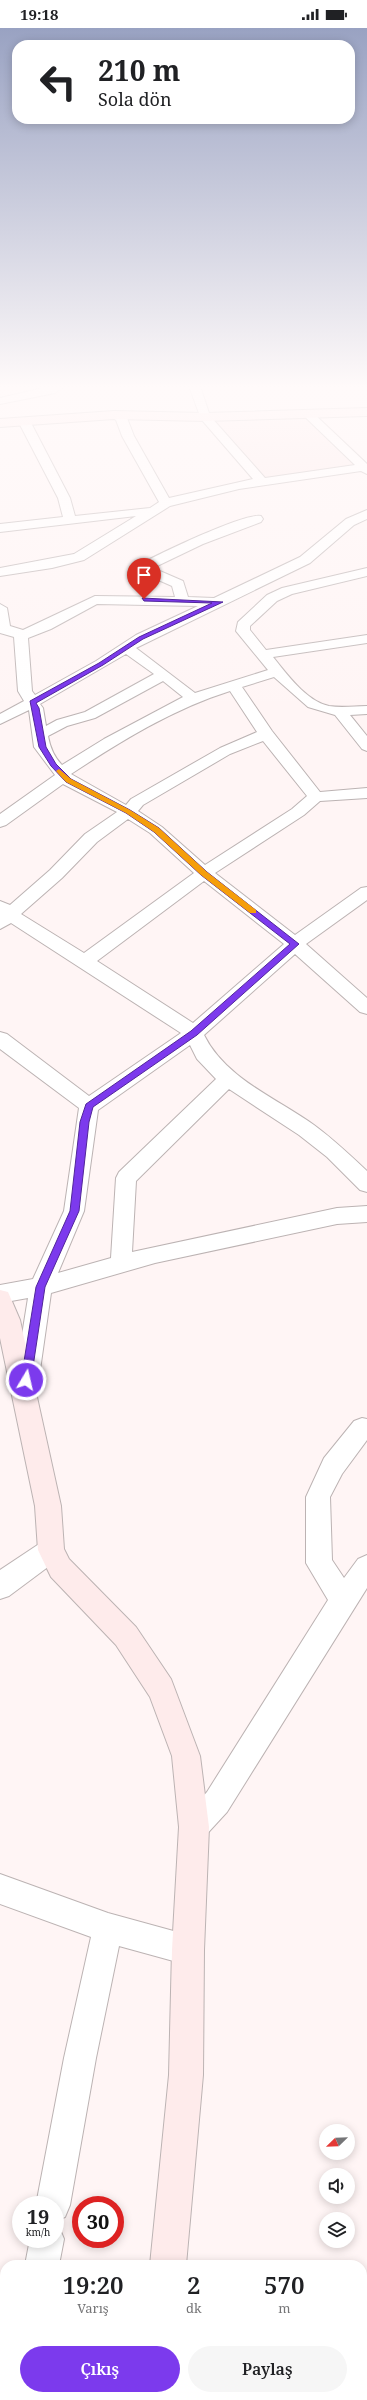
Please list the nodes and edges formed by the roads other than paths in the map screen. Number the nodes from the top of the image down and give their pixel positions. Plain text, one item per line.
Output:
1 (63, 497) edge
2 (162, 497) edge
3 (189, 497) edge
4 (166, 503) junction
5 (154, 511) junction
6 (367, 514) edge
7 (257, 519) dead end
8 (70, 520) junction
9 (367, 525) edge
10 (0, 528) edge
11 (341, 529) junction
12 (0, 572) edge
13 (367, 572) edge
14 (182, 600) junction
15 (220, 602) junction
16 (0, 608) edge
17 (2, 630) edge
18 (21, 636) junction
19 (367, 639) edge
20 (126, 648) junction
21 (264, 654) junction
22 (276, 672) junction
23 (164, 675) junction
24 (233, 684) junction
25 (193, 698) junction
26 (32, 702) junction
27 (367, 710) edge
28 (339, 711) junction
29 (0, 720) edge
30 (40, 734) junction
31 (266, 734) junction
32 (367, 746) edge
33 (63, 775) junction
34 (363, 791) edge
35 (316, 797) junction
36 (128, 812) junction
37 (0, 822) edge
38 (204, 874) junction
39 (367, 892) edge
40 (4, 915) edge
41 (295, 944) junction
42 (85, 961) junction
43 (367, 1008) edge
44 (194, 1033) junction
45 (0, 1039) edge
46 (228, 1079) junction
47 (89, 1106) junction
48 (367, 1184) edge
49 (367, 1214) edge
50 (121, 1264) junction
51 (41, 1287) junction
52 (0, 1294) edge
53 (0, 1299) edge
54 (24, 1395) junction
55 (362, 1428) dead end
56 (51, 1550) junction
57 (367, 1567) edge
58 (0, 1587) edge
59 (343, 1600) junction
60 (194, 1827) junction
61 (0, 1888) edge
62 (108, 1928) junction
63 (188, 1950) junction
64 (55, 2196) edge
65 (45, 2248) edge
66 (43, 2260) edge
67 (168, 2260) edge

1 - 8 street
2 - 4 street
3 - 4 street
4 - 5 street
5 - 8 street
5 - 12 street
6 - 11 street
7 - 14 street
8 - 10 street
9 - 11 street
11 - 15 street
13 - 21 street
14 - 15 street
14 - 18 street
15 - 20 street
16 - 17 street
17 - 18 street
18 - 26 street
19 - 21 street
20 - 23 street
20 - 26 street
21 - 22 street
22 - 24 street
22 - 28 street
23 - 25 street
23 - 30 street
24 - 25 street
24 - 31 street
25 - 33 street
26 - 29 street
26 - 30 street
27 - 28 street
28 - 32 street
30 - 33 street
31 - 35 street
31 - 36 street
33 - 36 street
33 - 37 street
34 - 35 street
35 - 38 street
36 - 38 street
36 - 40 street
38 - 41 street
38 - 42 street
39 - 41 street
40 - 42 street
41 - 43 street
41 - 44 street
42 - 44 street
44 - 46 street
44 - 47 street
45 - 47 street
46 - 48 street
46 - 50 street
47 - 51 street
49 - 50 street
50 - 51 street
51 - 52 street
51 - 54 street
53 - 54 street
54 - 56 street
55 - 59 street
56 - 58 street
56 - 60 street
57 - 59 street
59 - 60 street
60 - 63 street
61 - 62 street
62 - 63 street
62 - 64 street
63 - 67 street
65 - 66 street

